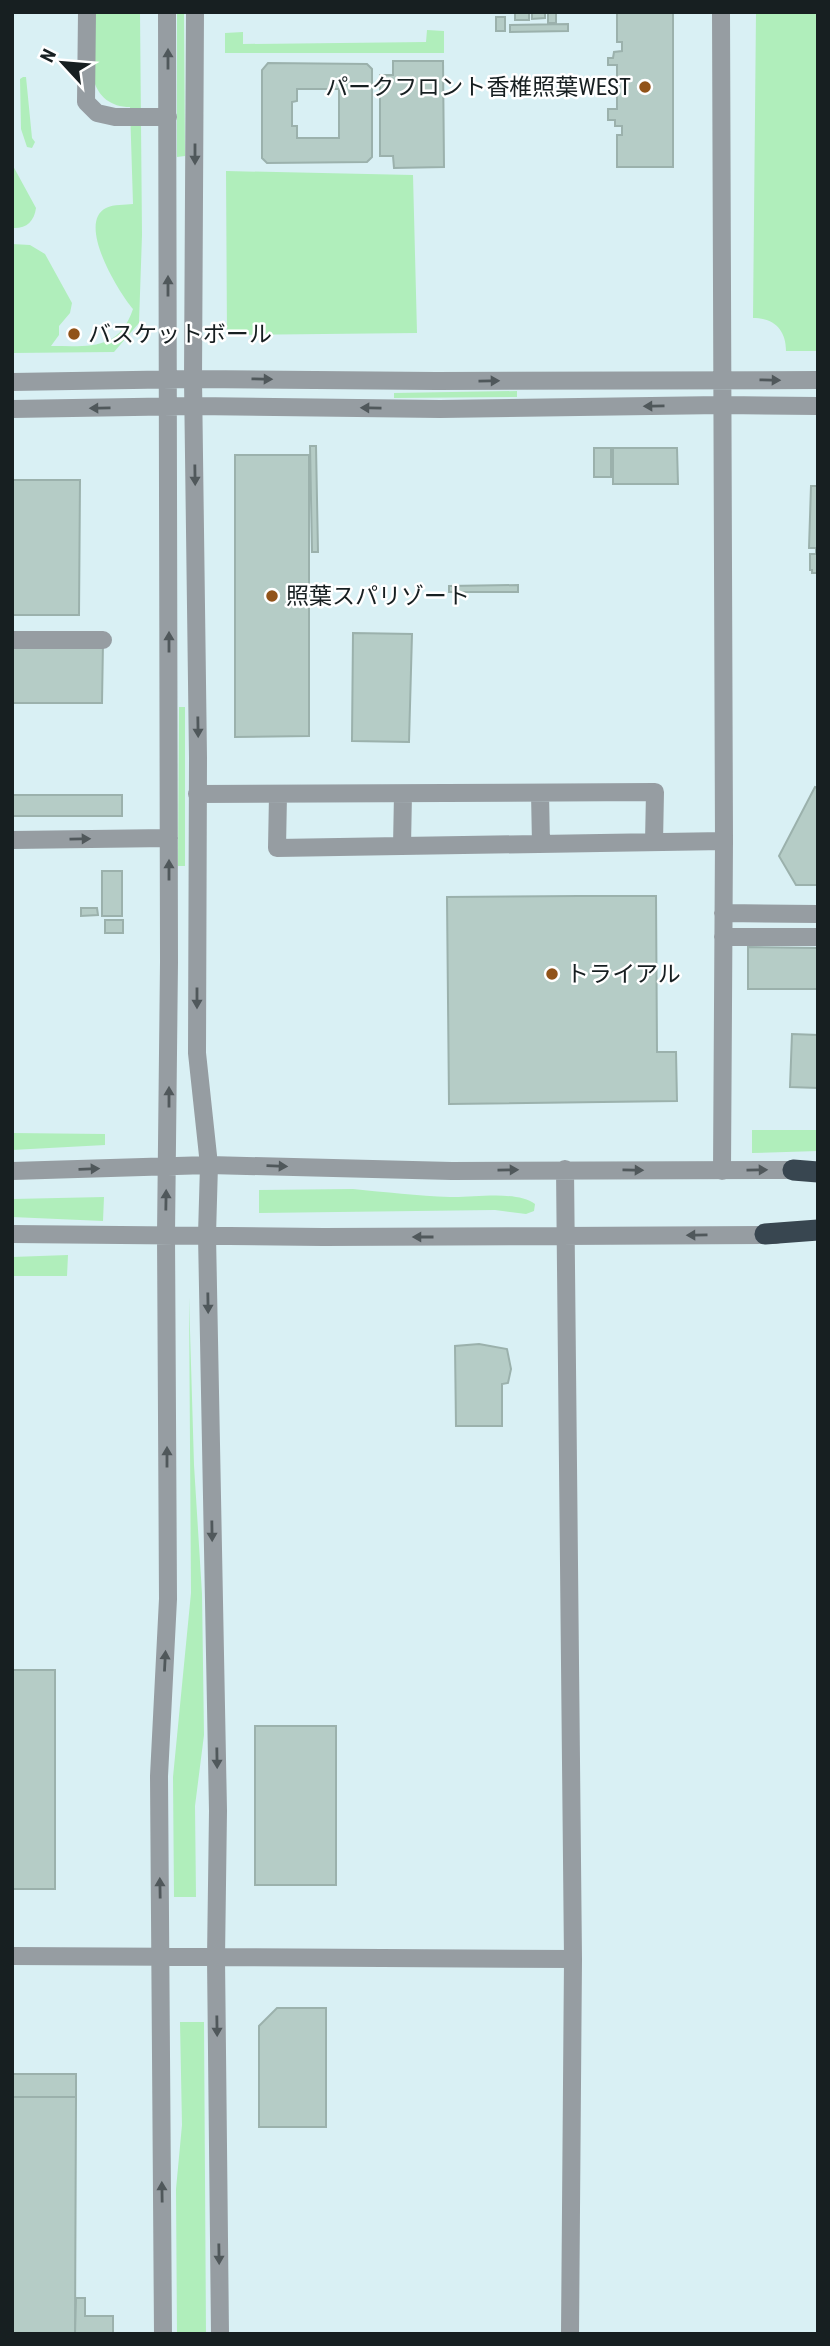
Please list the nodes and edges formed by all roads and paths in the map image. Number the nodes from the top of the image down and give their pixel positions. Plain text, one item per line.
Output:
1 (87, 12) edge
2 (167, 12) edge
3 (195, 12) edge
4 (721, 12) edge
5 (168, 117) junction
6 (168, 379) junction
7 (193, 379) junction
8 (722, 379) junction
9 (818, 380) edge
10 (12, 382) edge
11 (722, 405) junction
12 (194, 406) junction
13 (818, 406) edge
14 (169, 407) junction
15 (12, 409) edge
16 (12, 640) edge
17 (103, 640) dead end
18 (540, 793) junction
19 (197, 794) junction
20 (403, 794) junction
21 (278, 795) junction
22 (169, 838) junction
23 (12, 840) edge
24 (724, 841) junction
25 (654, 842) junction
26 (541, 844) junction
27 (402, 846) junction
28 (723, 913) junction
29 (818, 914) edge
30 (723, 937) junction
31 (818, 937) edge
32 (209, 1164) junction
33 (167, 1166) junction
34 (565, 1169) junction
35 (793, 1170) joint
36 (12, 1171) edge
37 (722, 1171) junction
38 (818, 1171) edge
39 (818, 1233) edge
40 (12, 1234) edge
41 (166, 1234) junction
42 (765, 1234) joint
43 (207, 1235) junction
44 (567, 1237) junction
45 (12, 1956) edge
46 (160, 1956) junction
47 (216, 1958) junction
48 (573, 1959) junction
49 (163, 2334) edge
50 (220, 2334) edge
51 (570, 2334) edge

1 - 5 street
5 -> 2 street
3 -> 7 street
4 - 8 street
6 -> 5 street
6 - 7 street
6 - 10 street
6 - 14 street
7 -> 8 street
7 - 12 street
8 -> 9 street
8 - 11 street
11 -> 12 street
11 - 13 street
11 - 24 street
12 - 14 street
12 -> 19 street
14 -> 15 street
22 -> 14 street
16 - 17 street
18 - 20 street
18 - 25 street
18 - 26 street
19 - 21 street
19 -> 32 street
20 - 21 street
20 - 27 street
21 - 27 street
23 -> 22 street
33 -> 22 street
24 - 25 street
24 - 28 street
25 - 26 street
26 - 27 street
28 - 29 street
28 - 30 street
30 - 31 street
30 - 37 street
32 - 33 street
32 -> 34 street
32 - 43 street
36 -> 33 street
41 -> 33 street
34 -> 37 street
34 - 44 street
37 -> 35 street
35 - 38 highway
39 - 42 highway
40 - 41 street
41 - 43 street
46 -> 41 street
42 -> 44 street
44 -> 43 street
43 -> 47 street
44 - 48 street
45 - 46 street
46 - 47 street
49 -> 46 street
47 - 48 street
47 -> 50 street
48 - 51 street

